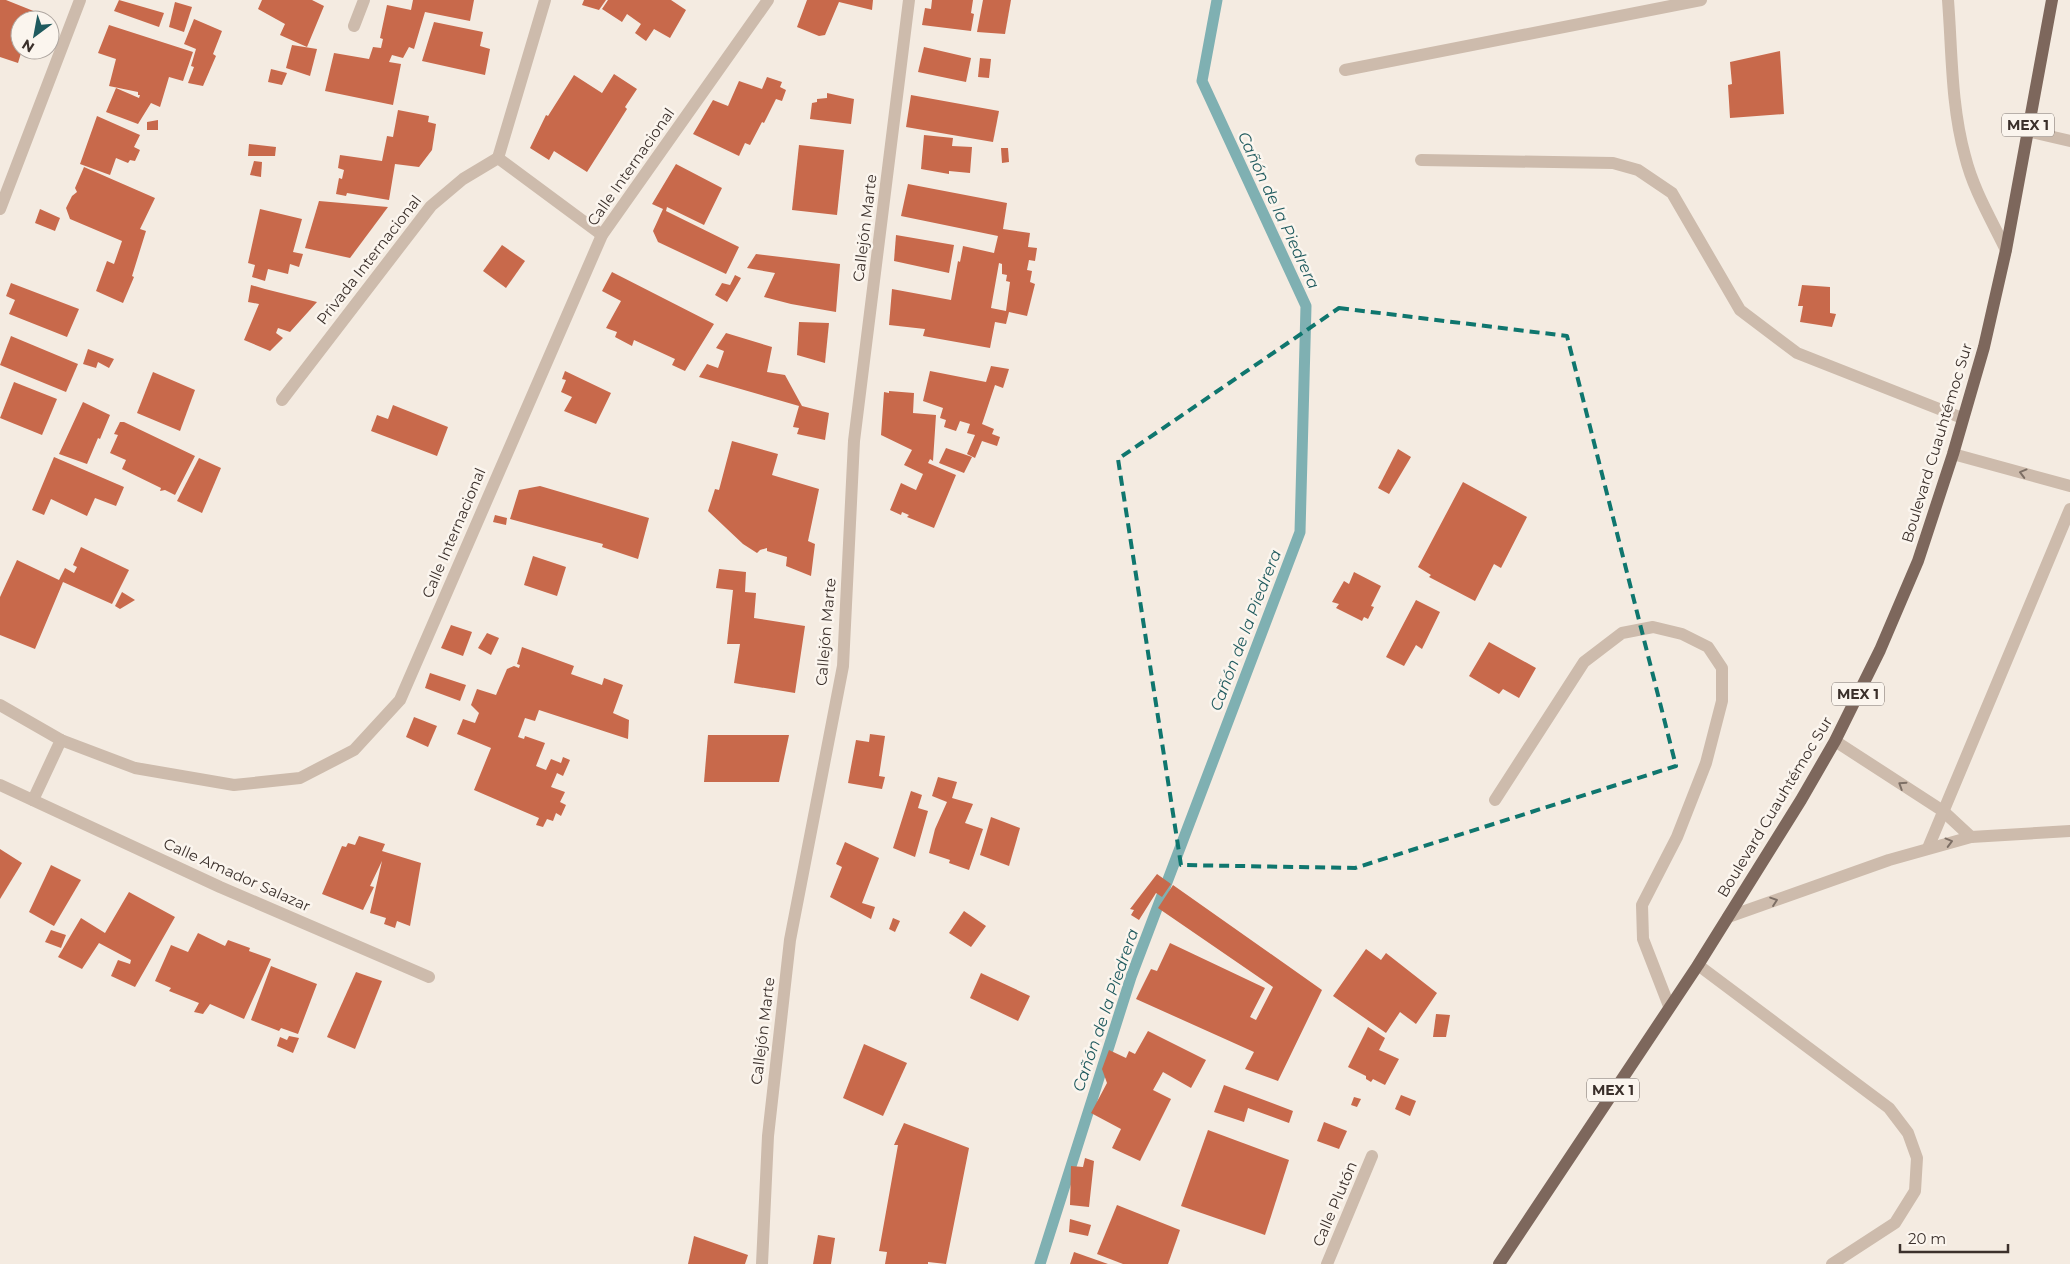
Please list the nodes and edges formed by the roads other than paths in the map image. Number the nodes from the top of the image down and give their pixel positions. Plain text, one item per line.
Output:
1 (80, 0) edge
2 (364, 0) edge
3 (545, 0) edge
4 (768, 0) edge
5 (910, 0) edge
6 (1701, 0) edge
7 (1948, 0) edge
8 (2052, 0) edge
9 (354, 26) dead end
10 (1346, 70) dead end
11 (2027, 131) junction
12 (2070, 141) edge
13 (498, 158) junction
14 (1421, 160) dead end
15 (0, 209) edge
16 (602, 234) junction
17 (2006, 250) junction
18 (282, 400) dead end
19 (1962, 418) junction
20 (1953, 454) junction
21 (2070, 486) edge
22 (2070, 509) edge
23 (0, 705) edge
24 (61, 740) junction
25 (1835, 741) junction
26 (0, 785) edge
27 (33, 800) junction
28 (1495, 800) dead end
29 (1943, 811) junction
30 (2070, 831) edge
31 (1971, 837) junction
32 (1928, 848) junction
33 (1728, 917) junction
34 (1698, 965) junction
35 (429, 977) dead end
36 (1668, 1006) junction
37 (1372, 1156) dead end
38 (762, 1264) edge
39 (1327, 1264) edge
40 (1499, 1264) edge
41 (1832, 1264) edge

1 - 15 street
2 - 9 street
3 - 13 street
4 - 16 street, Calle Internacional
5 - 38 street, Callejón Marte
6 - 10 street
7 - 17 street
8 - 11 main road, Boulevard Cuauhtémoc Sur / MEX 1
11 - 12 street
11 - 17 main road, Boulevard Cuauhtémoc Sur / MEX 1
13 - 16 street
13 - 18 street, Privada Internacional
14 - 19 street
16 - 24 street, Calle Internacional
17 - 19 main road, Boulevard Cuauhtémoc Sur / MEX 1
19 - 20 main road, Boulevard Cuauhtémoc Sur / MEX 1
21 -> 20 street
20 - 25 main road, Boulevard Cuauhtémoc Sur / MEX 1
22 - 29 street
23 - 24 street, Calle Internacional
24 - 27 street
29 -> 25 street
25 - 33 main road, Boulevard Cuauhtémoc Sur / MEX 1
26 - 27 street, Calle Amador Salazar
27 - 35 street, Calle Amador Salazar
28 - 36 street
29 - 31 street
29 - 32 street
30 - 31 street
32 -> 31 street
33 -> 32 street
33 - 34 main road, Boulevard Cuauhtémoc Sur / MEX 1
34 - 36 main road, Boulevard Cuauhtémoc Sur / MEX 1
34 - 41 street
36 - 40 main road, Boulevard Cuauhtémoc Sur / MEX 1
37 - 39 street, Calle Plutón

